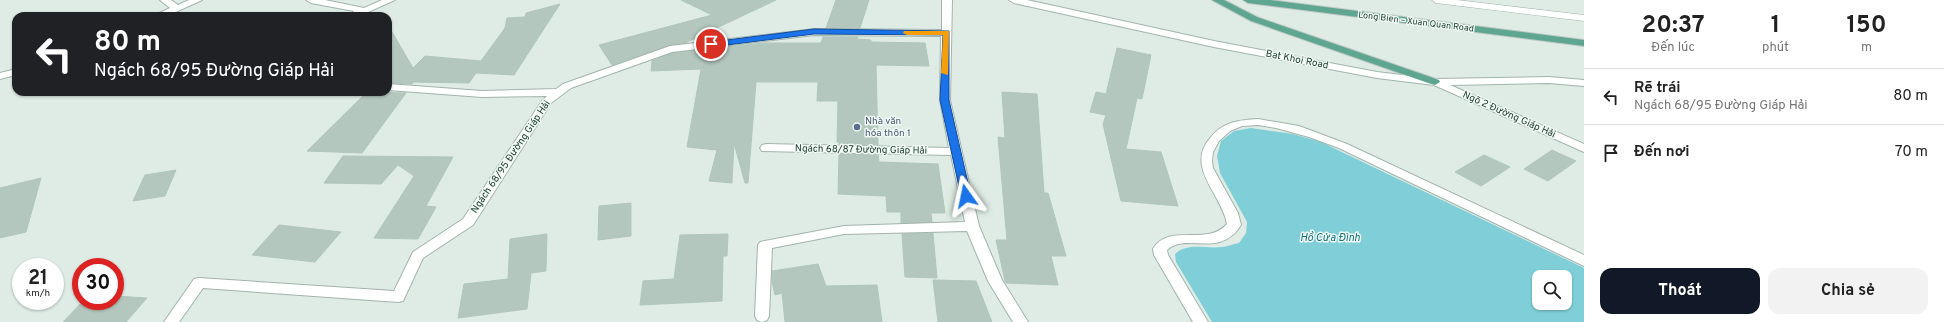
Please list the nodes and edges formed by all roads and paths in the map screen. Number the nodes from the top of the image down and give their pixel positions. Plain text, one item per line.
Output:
1 (165, 0) edge
2 (197, 0) edge
3 (311, 0) edge
4 (390, 0) edge
5 (947, 0) edge
6 (1014, 0) edge
7 (1217, 0) edge
8 (1248, 0) edge
9 (1436, 0) edge
10 (177, 9) junction
11 (362, 10) junction
12 (169, 12) edge
13 (359, 12) edge
14 (1584, 18) edge
15 (946, 33) junction
16 (1584, 43) edge
17 (12, 73) edge
18 (0, 76) edge
19 (1435, 82) junction
20 (1583, 83) edge
21 (392, 87) edge
22 (559, 92) junction
23 (766, 148) dead end
24 (1584, 148) edge
25 (956, 152) junction
26 (972, 226) junction
27 (1584, 261) edge
28 (762, 316) dead end
29 (171, 322) edge
30 (1021, 322) edge
31 (1201, 322) edge

1 - 10 street
2 - 10 street
3 - 11 street
4 - 11 street
5 - 15 street
6 - 19 street, Bat Khoi Road
7 - 19 main road
8 - 16 main road, Long Bien – Xuan Quan Road
9 - 14 lane
10 - 12 street
11 - 13 street
15 - 22 street, Ngách 68/95 Đường Giáp Hải
15 - 25 street
17 - 18 street
19 - 20 street, Bat Khoi Road
19 - 24 street, Ngõ 2 Đường Giáp Hải
21 - 22 street
22 - 29 street, Ngách 68/95 Đường Giáp Hải
23 - 25 street, Ngách 68/87 Đường Giáp Hải
25 - 26 street
26 - 28 street
26 - 30 street
27 - 31 street

